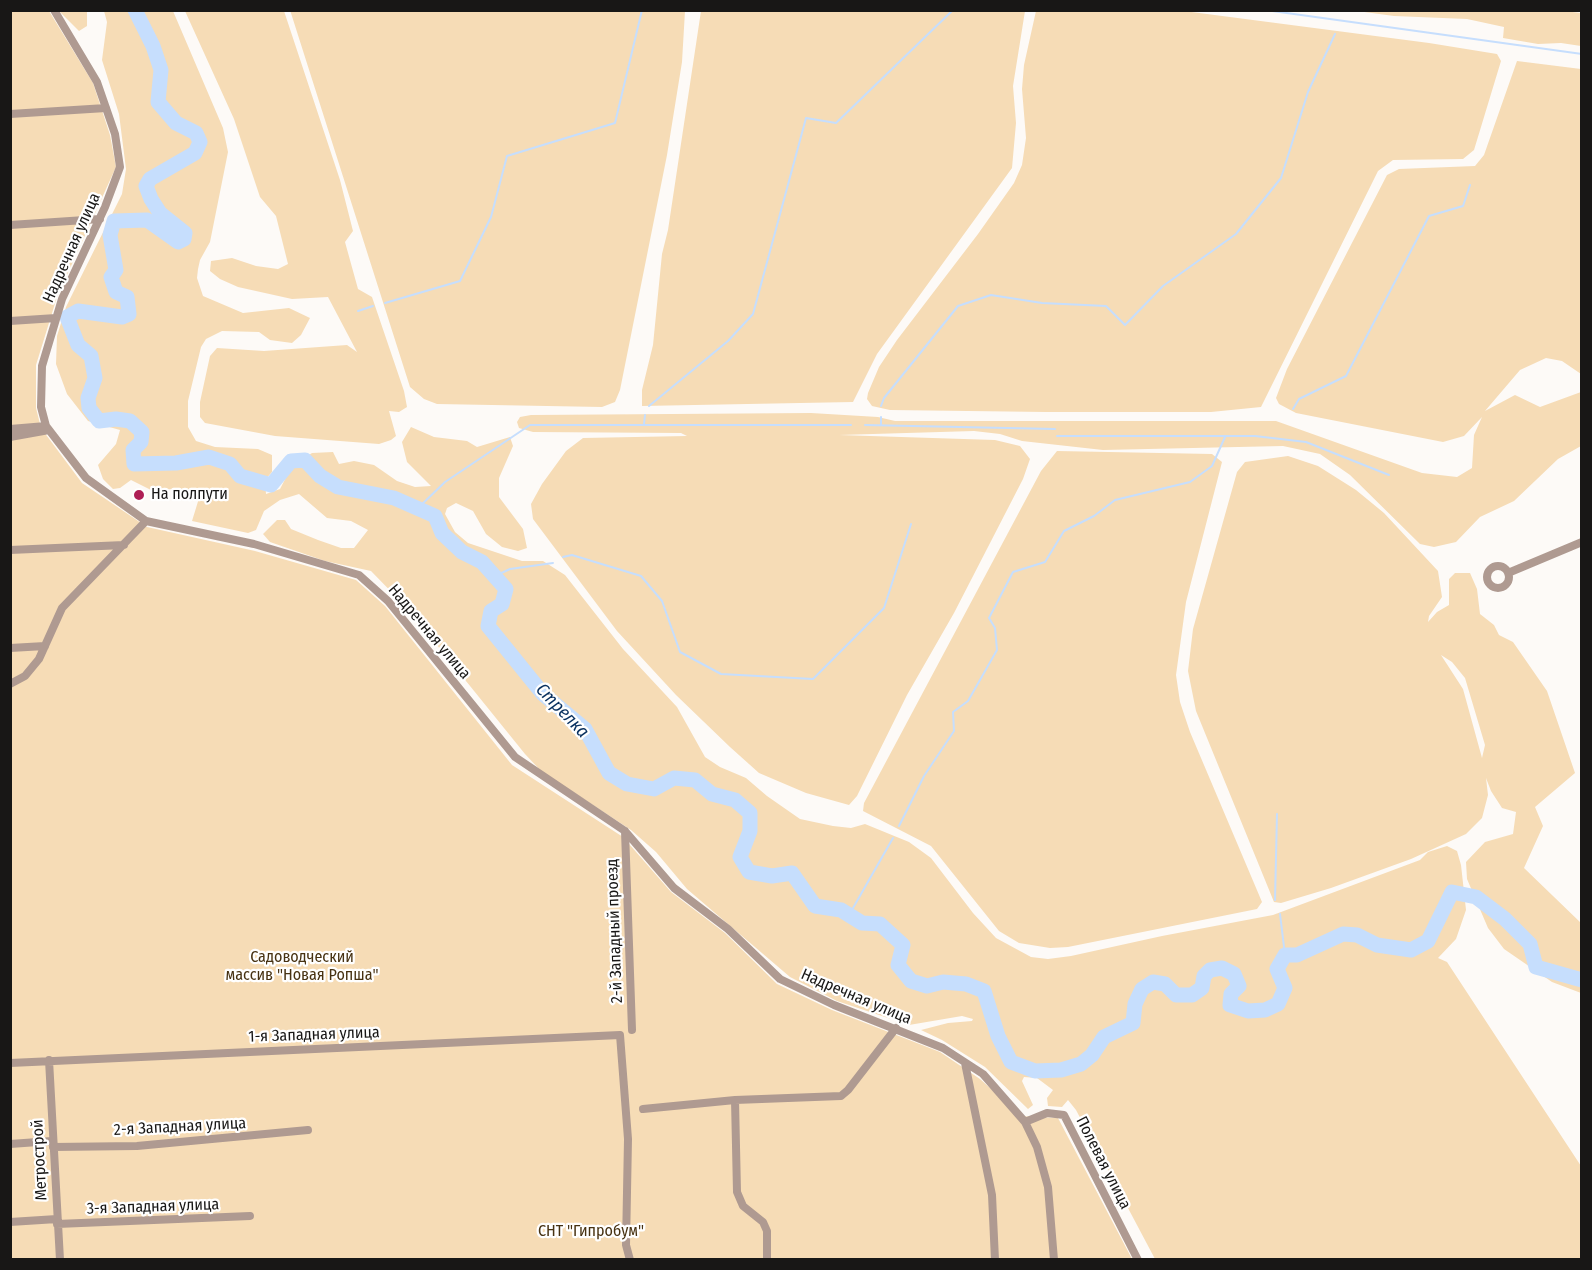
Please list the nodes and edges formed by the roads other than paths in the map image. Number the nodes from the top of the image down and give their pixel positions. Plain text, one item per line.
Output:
1 (54, 10) edge
2 (106, 108) junction
3 (10, 114) edge
4 (100, 219) junction
5 (10, 225) edge
6 (56, 318) junction
7 (10, 321) edge
8 (48, 428) junction
9 (10, 429) edge
10 (10, 437) edge
11 (146, 521) junction
12 (1581, 542) edge
13 (124, 544) junction
14 (10, 550) edge
15 (1508, 573) dead end
16 (45, 646) junction
17 (10, 648) edge
18 (10, 684) edge
19 (625, 831) junction
20 (896, 1028) junction
21 (632, 1030) dead end
22 (50, 1060) junction
23 (965, 1062) junction
24 (10, 1063) edge
25 (735, 1100) junction
26 (643, 1109) dead end
27 (1025, 1122) junction
28 (308, 1130) dead end
29 (10, 1144) edge
30 (53, 1144) junction
31 (250, 1216) dead end
32 (57, 1221) junction
33 (10, 1222) edge
34 (60, 1260) edge
35 (630, 1260) edge
36 (767, 1260) edge
37 (995, 1260) edge
38 (1054, 1260) edge
39 (1138, 1260) edge

1 - 2 street, Надречная улица
2 - 3 street
2 - 4 street, Надречная улица
4 - 5 street
4 - 6 street, Надречная улица
6 - 7 street
6 - 8 street, Надречная улица
8 - 9 street
8 - 10 street
8 - 11 street, Надречная улица
11 - 13 street
11 - 19 street, Надречная улица
12 - 15 street
13 - 14 street
13 - 16 street
16 - 17 street
16 - 18 street
19 - 20 street, Надречная улица
19 - 21 street, 2-й Западный проезд
20 - 23 street, Надречная улица
20 - 25 street
22 - 24 street, 1-я Западная улица
22 - 30 street, Метрострой
22 - 35 street, 1-я Западная улица
23 - 27 street, Надречная улица
23 - 37 street
25 - 26 street
25 - 36 street
27 - 38 street, Надречная улица
27 - 39 street, Полевая улица
28 - 30 street, 2-я Западная улица
29 - 30 street, 2-я Западная улица
30 - 32 street, Метрострой
31 - 32 street, 3-я Западная улица
32 - 33 street, 3-я Западная улица
32 - 34 street, Метрострой

